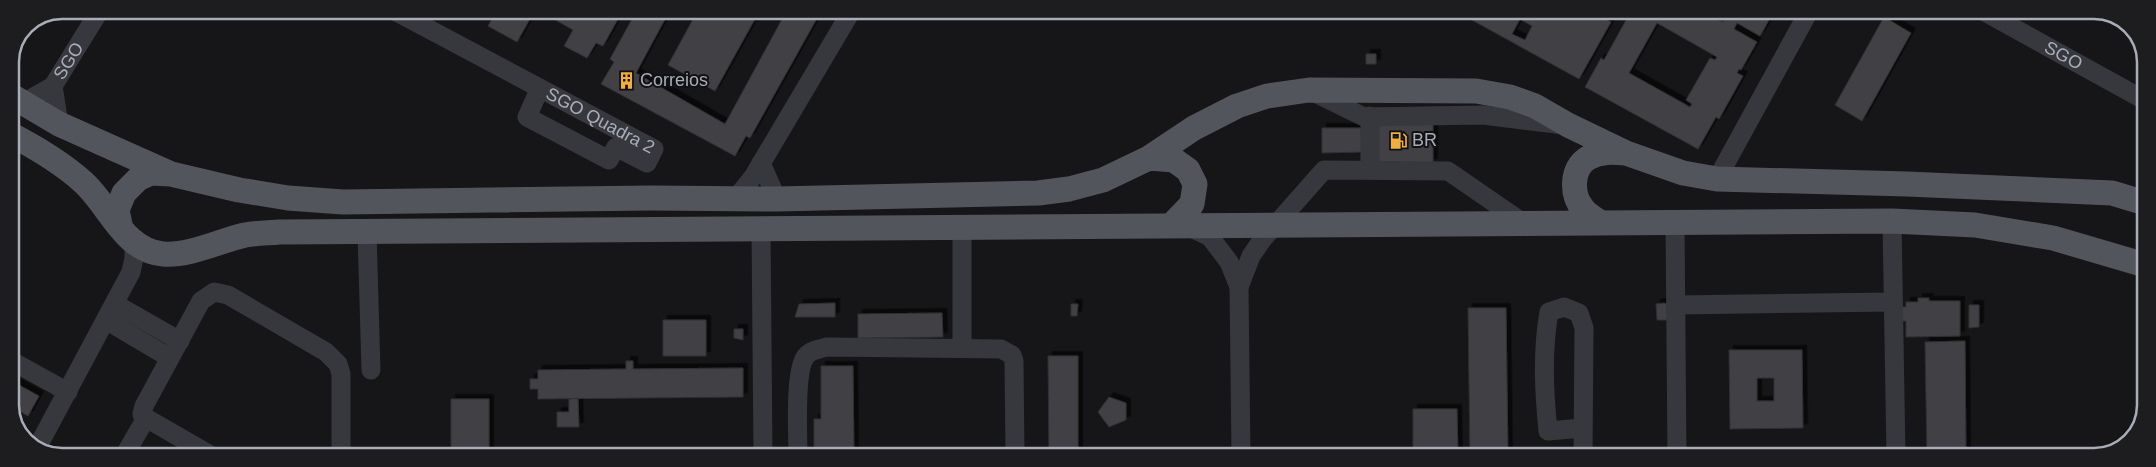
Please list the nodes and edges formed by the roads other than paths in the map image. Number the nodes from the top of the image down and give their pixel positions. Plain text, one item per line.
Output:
1 (94, 19) edge
2 (410, 19) edge
3 (847, 19) edge
4 (1806, 19) edge
5 (2010, 19) edge
6 (53, 86) junction
7 (540, 88) junction
8 (1309, 90) junction
9 (2137, 96) edge
10 (19, 98) edge
11 (19, 100) edge
12 (1370, 116) junction
13 (59, 124) junction
14 (1568, 125) junction
15 (19, 138) edge
16 (1626, 153) junction
17 (1149, 158) junction
18 (761, 162) junction
19 (1370, 170) junction
20 (171, 174) junction
21 (1717, 180) junction
22 (737, 198) junction
23 (777, 199) junction
24 (2137, 201) edge
25 (1892, 221) junction
26 (1675, 222) junction
27 (1601, 223) junction
28 (1525, 224) junction
29 (1276, 225) junction
30 (1179, 226) junction
31 (962, 227) junction
32 (761, 229) junction
33 (367, 232) junction
34 (127, 236) junction
35 (2137, 263) edge
36 (1239, 287) junction
37 (1894, 302) junction
38 (1676, 305) junction
39 (110, 312) junction
40 (180, 341) junction
41 (962, 347) junction
42 (170, 358) junction
43 (19, 365) edge
44 (371, 370) dead end
45 (68, 392) junction
46 (146, 418) junction
47 (1583, 428) junction
48 (40, 442) edge
49 (129, 448) edge
50 (198, 448) edge
51 (341, 448) edge
52 (762, 448) edge
53 (798, 448) edge
54 (1015, 448) edge
55 (1241, 448) edge
56 (1583, 448) edge
57 (1677, 448) edge
58 (1896, 448) edge

1 - 6 street, SGO
2 - 7 street, SGO Quadra 2
3 - 18 street
4 - 21 street
5 - 9 street, SGO
6 - 10 street, SGO
6 - 13 street, SGO
7 - 7 street, SGO Quadra 2
8 - 12 street
8 - 14 main road
8 - 17 main road
11 - 13 main road
12 - 14 street
12 - 19 street
13 - 20 main road
14 - 16 main road
15 - 34 main road
16 - 21 main road
16 - 27 main road
17 - 23 main road
17 - 30 main road
18 - 22 street
18 - 23 street
19 - 28 street
19 - 29 street
20 - 22 main road
20 - 34 main road
21 - 24 main road
22 - 23 main road
25 - 26 main road
25 - 35 main road
25 - 37 street
26 - 27 main road
26 - 38 street
27 - 28 main road
28 - 29 main road
29 - 30 main road
29 - 36 street
30 - 31 main road
30 - 36 street
31 - 32 main road
31 - 41 street
32 - 33 main road
32 - 52 street
33 - 34 main road
33 - 44 street
34 - 39 street
36 - 55 street
37 - 38 street
37 - 58 street
38 - 57 street
39 - 40 street
39 - 42 street
39 - 45 street
40 - 42 street
40 - 51 street
41 - 53 street
41 - 54 street
42 - 46 street
43 - 45 street
45 - 48 street
46 - 49 street
46 - 50 street
47 - 47 street
47 - 56 street

